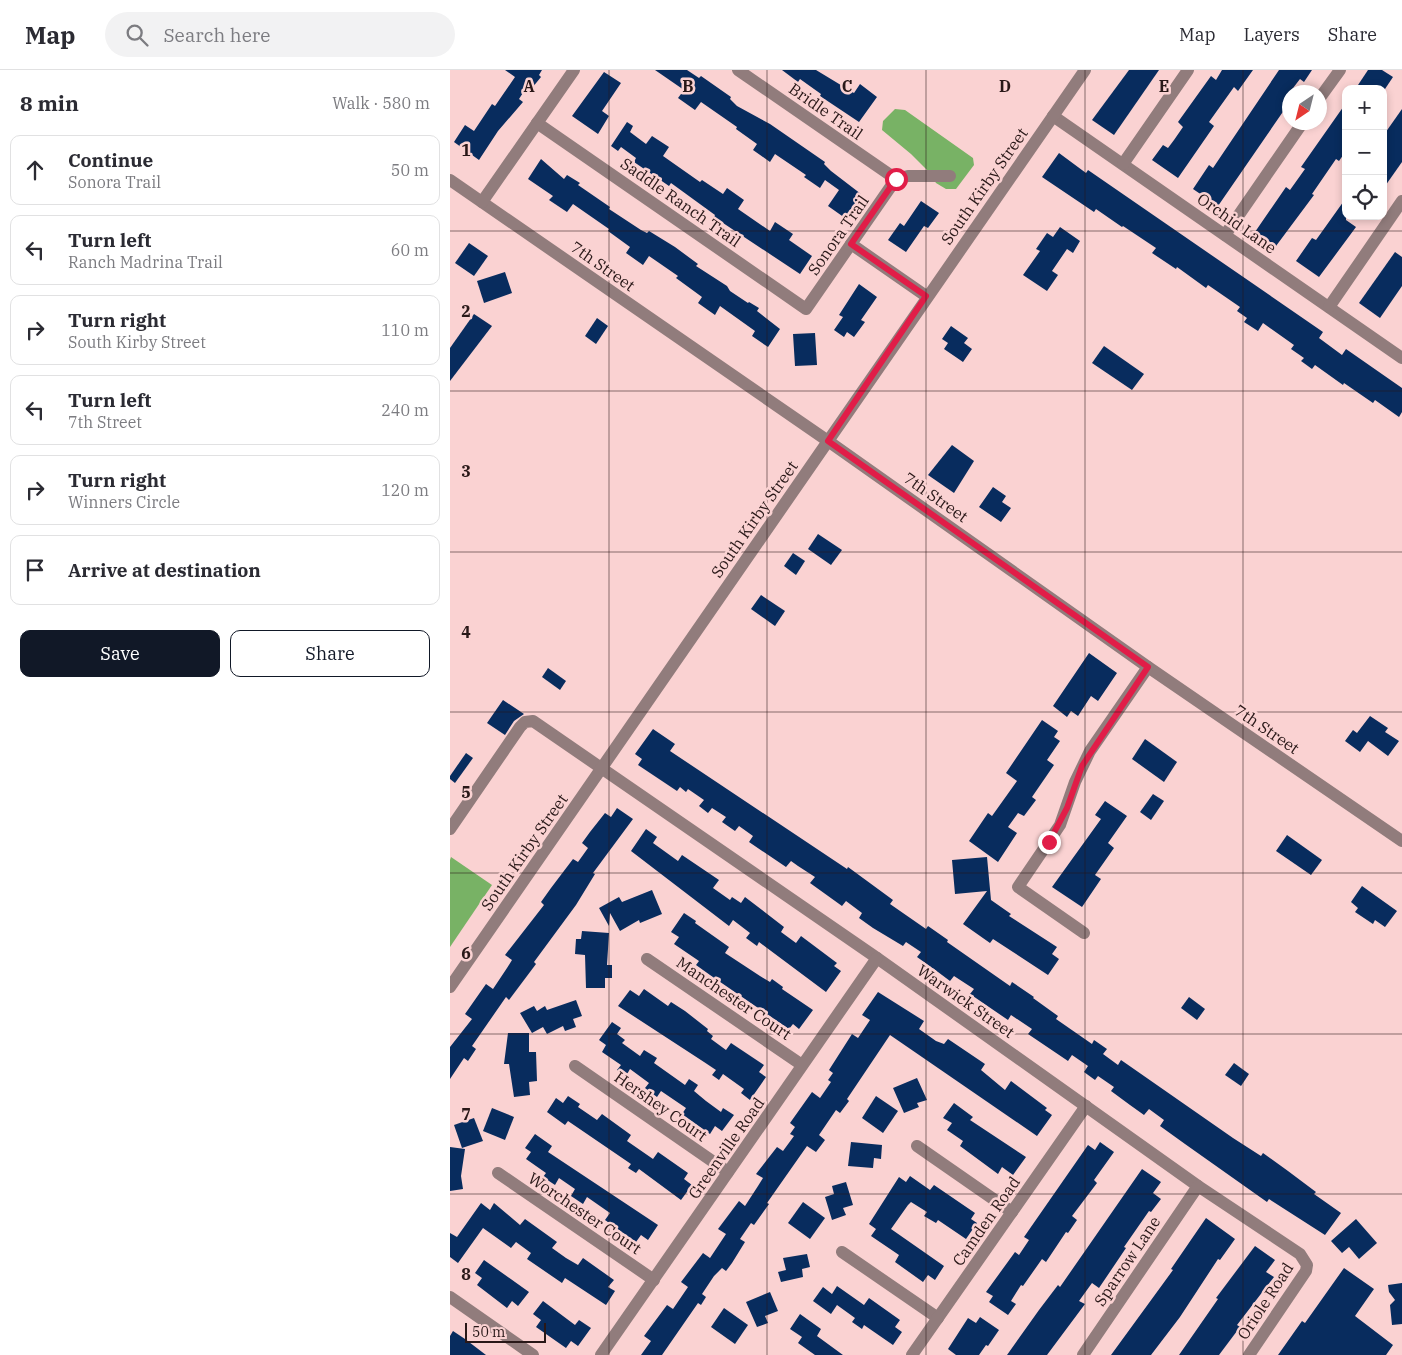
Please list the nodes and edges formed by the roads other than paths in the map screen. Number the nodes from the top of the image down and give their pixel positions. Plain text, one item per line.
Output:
1 (574, 70) edge
2 (738, 70) edge
3 (1084, 70) edge
4 (1188, 70) edge
5 (1340, 70) edge
6 (1327, 89) edge
7 (1053, 116) junction
8 (537, 123) junction
9 (1297, 130) edge
10 (1123, 164) junction
11 (950, 176) dead end
12 (896, 179) junction
13 (450, 180) edge
14 (1402, 201) edge
15 (482, 202) junction
16 (1225, 235) junction
17 (851, 244) junction
18 (926, 296) junction
19 (1329, 307) junction
20 (806, 309) joint
21 (1402, 358) edge
22 (828, 441) junction
23 (1148, 667) junction
24 (602, 768) junction
25 (450, 829) edge
26 (1402, 841) edge
27 (1084, 933) dead end
28 (877, 958) junction
29 (647, 959) dead end
30 (450, 986) edge
31 (802, 1065) junction
32 (575, 1066) dead end
33 (1086, 1106) junction
34 (916, 1146) dead end
35 (728, 1172) junction
36 (498, 1173) dead end
37 (1198, 1186) junction
38 (1012, 1212) junction
39 (842, 1252) dead end
40 (1307, 1265) joint
41 (654, 1280) junction
42 (450, 1297) edge
43 (938, 1318) junction
44 (533, 1355) edge
45 (601, 1355) edge
46 (912, 1355) edge
47 (1082, 1355) edge
48 (1249, 1355) edge

1 - 8 street
2 - 12 street, Bridle Trail
3 - 7 street, South Kirby Street
4 - 10 street
5 - 6 street
7 - 10 street, Orchid Lane
7 - 18 street, South Kirby Street
8 - 15 street
8 - 20 street, Saddle Ranch Trail
9 - 16 street
10 - 16 street, Orchid Lane
11 - 12 street
12 - 17 street, Sonora Trail
13 - 15 street, 7th Street
14 - 19 street
15 - 22 street, 7th Street
16 - 19 street, Orchid Lane
17 - 18 street
17 - 20 street, Sonora Trail
18 - 22 street, South Kirby Street
19 - 21 street, Orchid Lane
22 - 23 street, 7th Street
22 - 24 street, South Kirby Street
23 - 26 street, 7th Street
23 - 27 street
24 - 25 street, Warwick Street
24 - 28 street, Warwick Street
24 - 30 street, South Kirby Street
28 - 31 street, Greenville Road
28 - 33 street, Warwick Street
29 - 31 street, Manchester Court
31 - 35 street, Greenville Road
32 - 35 street, Hershey Court
33 - 37 street, Warwick Street
33 - 38 street, Camden Road
34 - 38 street
35 - 41 street, Greenville Road
36 - 41 street, Worchester Court
37 - 40 street, Warwick Street
37 - 47 street, Sparrow Lane
38 - 43 street, Camden Road
39 - 43 street
40 - 48 street, Oriole Road
41 - 45 street, Greenville Road
42 - 44 street
43 - 46 street, Camden Road

